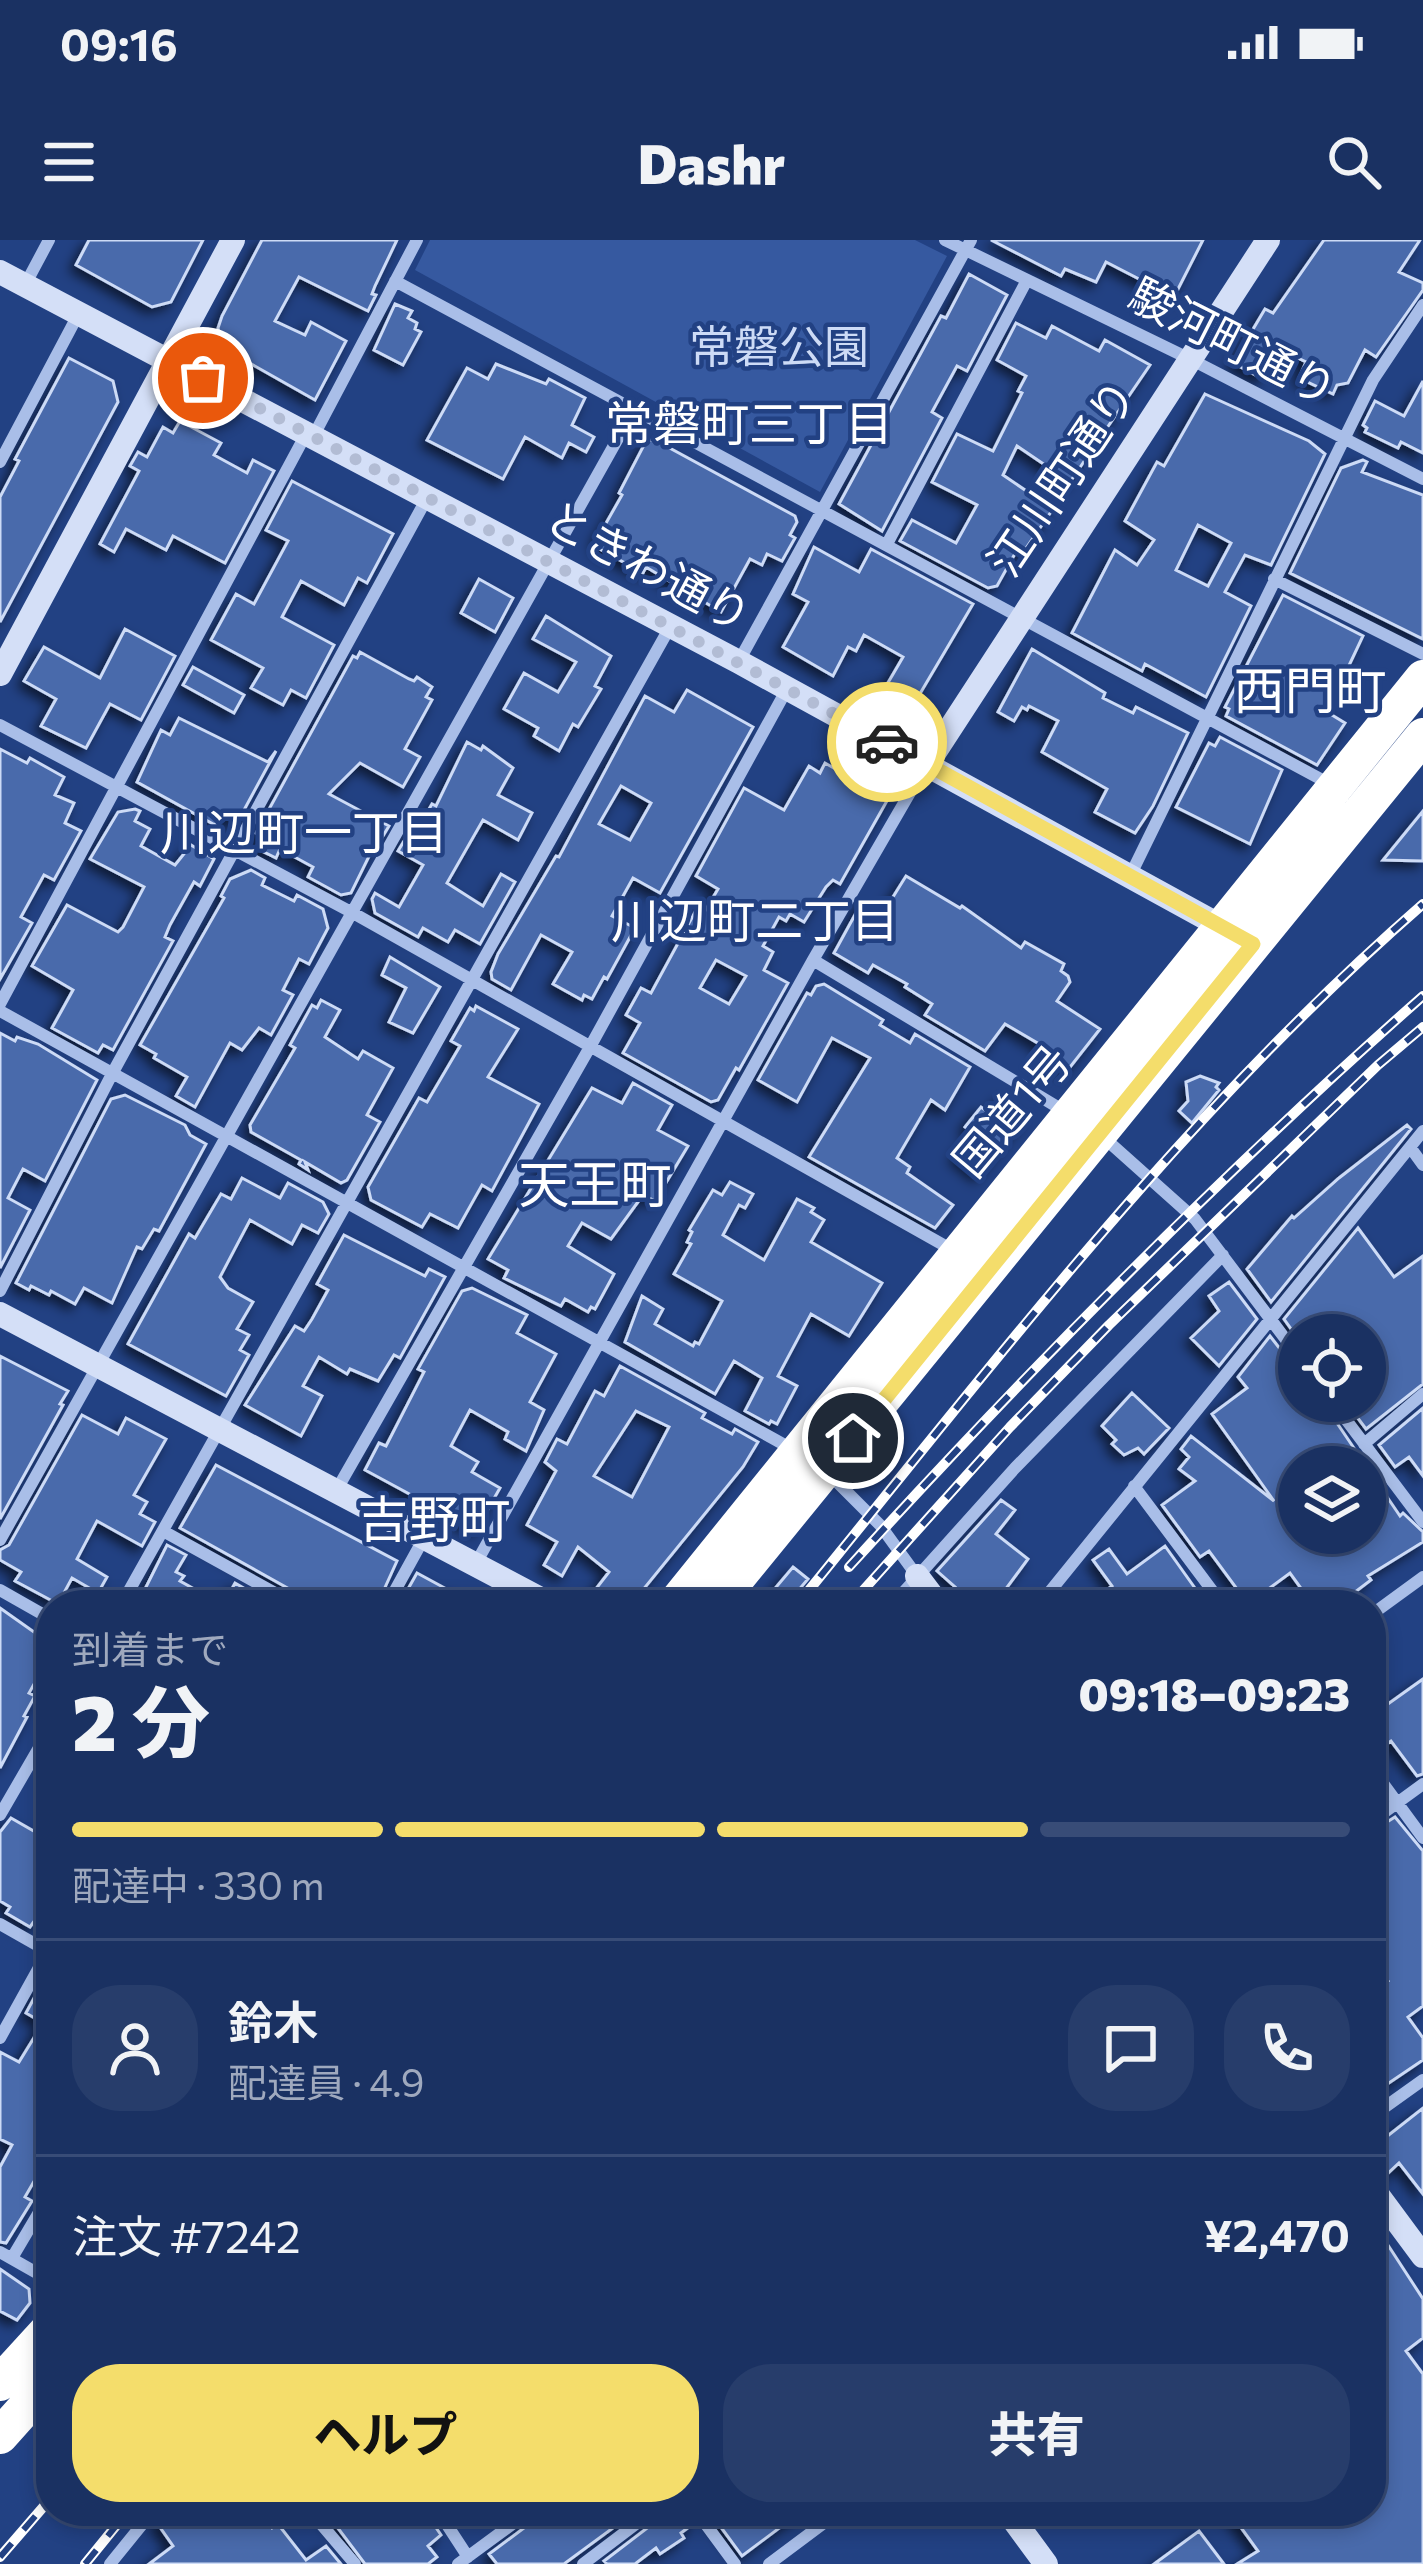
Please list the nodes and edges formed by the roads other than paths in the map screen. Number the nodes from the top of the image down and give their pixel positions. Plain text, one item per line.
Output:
1 (49, 240) edge
2 (233, 240) edge
3 (417, 240) edge
4 (945, 240) edge
5 (1268, 240) edge
6 (968, 245) edge
7 (0, 272) edge
8 (1028, 280) junction
9 (395, 281) junction
10 (25, 285) junction
11 (1423, 305) edge
12 (79, 313) junction
13 (169, 360) junction
14 (1192, 360) junction
15 (635, 408) junction
16 (309, 436) junction
17 (1344, 439) junction
18 (0, 462) edge
19 (1423, 479) edge
20 (427, 499) junction
21 (824, 509) junction
22 (887, 544) junction
23 (548, 561) junction
24 (1274, 578) junction
25 (1019, 617) junction
26 (670, 627) junction
27 (1423, 654) edge
28 (739, 662) junction
29 (0, 674) edge
30 (1423, 678) edge
31 (787, 688) junction
32 (1206, 719) junction
33 (0, 724) edge
34 (1423, 736) edge
35 (927, 764) junction
36 (118, 787) junction
37 (1335, 787) junction
38 (235, 849) junction
39 (1130, 876) junction
40 (353, 913) junction
41 (1238, 935) junction
42 (813, 960) junction
43 (473, 981) junction
44 (0, 1007) edge
45 (590, 1047) junction
46 (112, 1074) junction
47 (724, 1122) junction
48 (1085, 1125) junction
49 (1423, 1131) edge
50 (225, 1136) junction
51 (1410, 1147) junction
52 (1423, 1165) edge
53 (348, 1204) junction
54 (957, 1253) junction
55 (1222, 1255) junction
56 (466, 1269) junction
57 (0, 1291) edge
58 (0, 1314) edge
59 (1271, 1319) junction
60 (1278, 1328) edge
61 (601, 1344) junction
62 (97, 1365) junction
63 (1423, 1394) edge
64 (1348, 1422) edge
65 (220, 1430) junction
66 (1364, 1444) junction
67 (811, 1461) junction
68 (1134, 1486) junction
69 (336, 1491) junction
70 (1423, 1522) edge
71 (163, 1531) junction
72 (424, 1538) junction
73 (0, 1540) edge
74 (475, 1564) junction
75 (917, 1576) junction
76 (1423, 1576) edge
77 (0, 1590) edge
78 (130, 1590) edge
79 (270, 1590) edge
80 (395, 1590) edge
81 (524, 1590) edge
82 (688, 1590) edge
83 (725, 1590) edge
84 (905, 1590) edge
85 (928, 1590) edge
86 (1051, 1590) edge
87 (1211, 1590) edge
88 (1386, 1604) edge
89 (36, 1610) edge
90 (36, 1753) edge
91 (1423, 1784) edge
92 (1386, 1788) edge
93 (1397, 1803) junction
94 (1386, 1811) edge
95 (0, 1815) edge
96 (1423, 1838) edge
97 (0, 1924) edge
98 (36, 1943) edge
99 (36, 1975) edge
100 (0, 2038) edge
101 (1423, 2080) edge
102 (1386, 2106) edge
103 (1386, 2206) edge
104 (36, 2213) edge
105 (6, 2255) edge
106 (1423, 2256) edge
107 (36, 2272) edge
108 (36, 2344) edge
109 (0, 2384) edge
110 (36, 2396) edge
111 (0, 2436) edge
112 (141, 2526) edge
113 (323, 2526) edge
114 (446, 2526) edge
115 (509, 2526) edge
116 (633, 2526) edge
117 (707, 2526) edge
118 (820, 2526) edge
119 (1018, 2526) edge
120 (463, 2560) edge
121 (110, 2564) edge
122 (355, 2564) edge
123 (583, 2564) edge
124 (735, 2564) edge
125 (769, 2564) edge
126 (1046, 2564) edge

1 - 10 street
2 - 13 street
3 - 9 street
4 - 6 street, 駿河町通り
5 - 14 street, 江川町通り
6 - 8 street, 駿河町通り
6 - 21 street
7 - 10 street, ときわ通り
8 - 14 street, 駿河町通り
8 - 22 street
9 - 15 street
9 - 16 street
10 - 12 street, ときわ通り
11 - 17 street
12 - 13 street, ときわ通り
12 - 18 street
13 - 16 street, ときわ通り
13 - 29 street
14 - 17 street, 駿河町通り
14 - 25 street, 江川町通り
15 - 21 street
15 - 23 street
16 - 20 street, ときわ通り
16 - 36 street
17 - 19 street, 駿河町通り
17 - 24 street
20 - 23 street, ときわ通り
20 - 38 street
21 - 22 street
21 - 28 street
22 - 25 street
23 - 26 street, ときわ通り
23 - 40 street
24 - 27 street
24 - 32 street
25 - 32 street
25 - 35 street, 江川町通り
26 - 28 street, ときわ通り
26 - 43 street
28 - 31 street, ときわ通り
30 - 37 highway, 国道1号
31 - 35 street, ときわ通り
31 - 45 street
32 - 37 street
32 - 39 street
33 - 36 street
34 - 41 highway, 国道1号
35 - 39 street, ときわ通り
35 - 42 street
36 - 38 street
36 - 44 street
37 - 41 highway, 国道1号
38 - 40 street
38 - 46 street
39 - 41 street, ときわ通り
40 - 43 street
40 - 50 street
41 - 48 highway, 国道1号
42 - 47 street
42 - 48 street
43 - 45 street
43 - 53 street
44 - 46 street
45 - 47 street
45 - 56 street
46 - 50 street
46 - 57 street
47 - 54 street
47 - 61 street
48 - 54 highway, 国道1号
48 - 55 street
48 - 67 highway, 国道1号
49 - 51 street
50 - 53 street
50 - 62 street
51 - 52 street
51 - 59 street
53 - 56 street
53 - 65 street
54 - 67 highway, 国道1号
55 - 59 street
55 - 75 street
56 - 61 street
56 - 69 street
58 - 62 street
59 - 60 street
59 - 68 street
61 - 67 street
61 - 74 street
62 - 65 street
62 - 73 street
63 - 66 street
64 - 66 street
65 - 69 street
65 - 71 street
66 - 70 street
67 - 75 street
67 - 82 highway, 国道1号
67 - 83 highway, 国道1号
68 - 86 street
68 - 87 street
69 - 72 street
71 - 78 street
71 - 79 street
72 - 74 street
72 - 80 street
74 - 81 street
75 - 84 street
75 - 85 street
76 - 88 street
77 - 89 street
90 - 95 street
91 - 93 street
92 - 93 street
93 - 94 street
93 - 96 street
97 - 98 street
99 - 100 street
101 - 102 street
103 - 106 street
104 - 105 street
105 - 107 street
108 - 109 highway
110 - 111 highway
112 - 121 street
113 - 122 street
114 - 120 street
115 - 120 street
116 - 123 street
117 - 124 street
118 - 125 street
119 - 126 street

